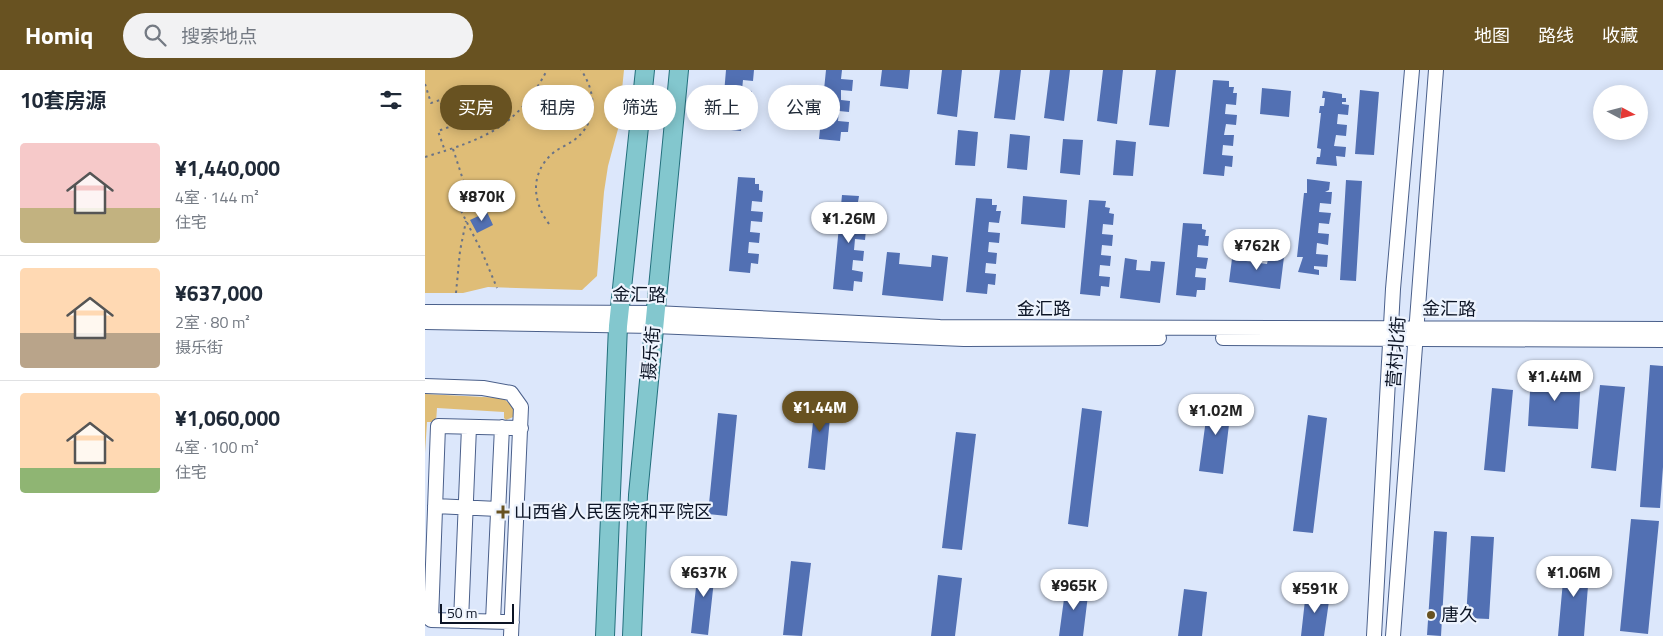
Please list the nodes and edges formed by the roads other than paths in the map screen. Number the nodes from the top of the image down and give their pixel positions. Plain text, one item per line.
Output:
1 (645, 70) edge
2 (679, 70) edge
3 (1412, 70) edge
4 (1437, 70) edge
5 (425, 312) edge
6 (619, 320) junction
7 (654, 320) junction
8 (425, 322) edge
9 (1663, 329) edge
10 (1390, 333) junction
11 (1416, 333) junction
12 (1663, 340) edge
13 (425, 386) edge
14 (469, 426) junction
15 (502, 427) junction
16 (521, 428) junction
17 (435, 506) junction
18 (466, 508) junction
19 (498, 510) junction
20 (461, 621) junction
21 (493, 621) junction
22 (512, 622) junction
23 (511, 636) edge
24 (605, 636) edge
25 (632, 636) edge
26 (1374, 636) edge
27 (1393, 636) edge

1 - 6 main road, 摄乐街
2 - 7 main road, 摄乐街
3 - 10 street, 营村北街
4 - 11 street, 营村北街
5 - 6 street, 金汇路
6 - 7 street, 金汇路
6 - 8 street, 金汇路
6 - 24 main road, 摄乐街
7 - 10 street, 金汇路
7 - 25 main road, 摄乐街
9 - 11 street, 金汇路
10 - 11 street, 金汇路
10 - 26 street, 营村北街
11 - 12 street, 金汇路
11 - 27 street, 营村北街
13 - 16 street
14 - 15 street
14 - 17 street
14 - 18 street
15 - 16 street
15 - 19 street
16 - 22 street
17 - 18 street
17 - 20 street
18 - 19 street
18 - 20 street
19 - 21 street
20 - 21 street
21 - 22 street
22 - 23 street

